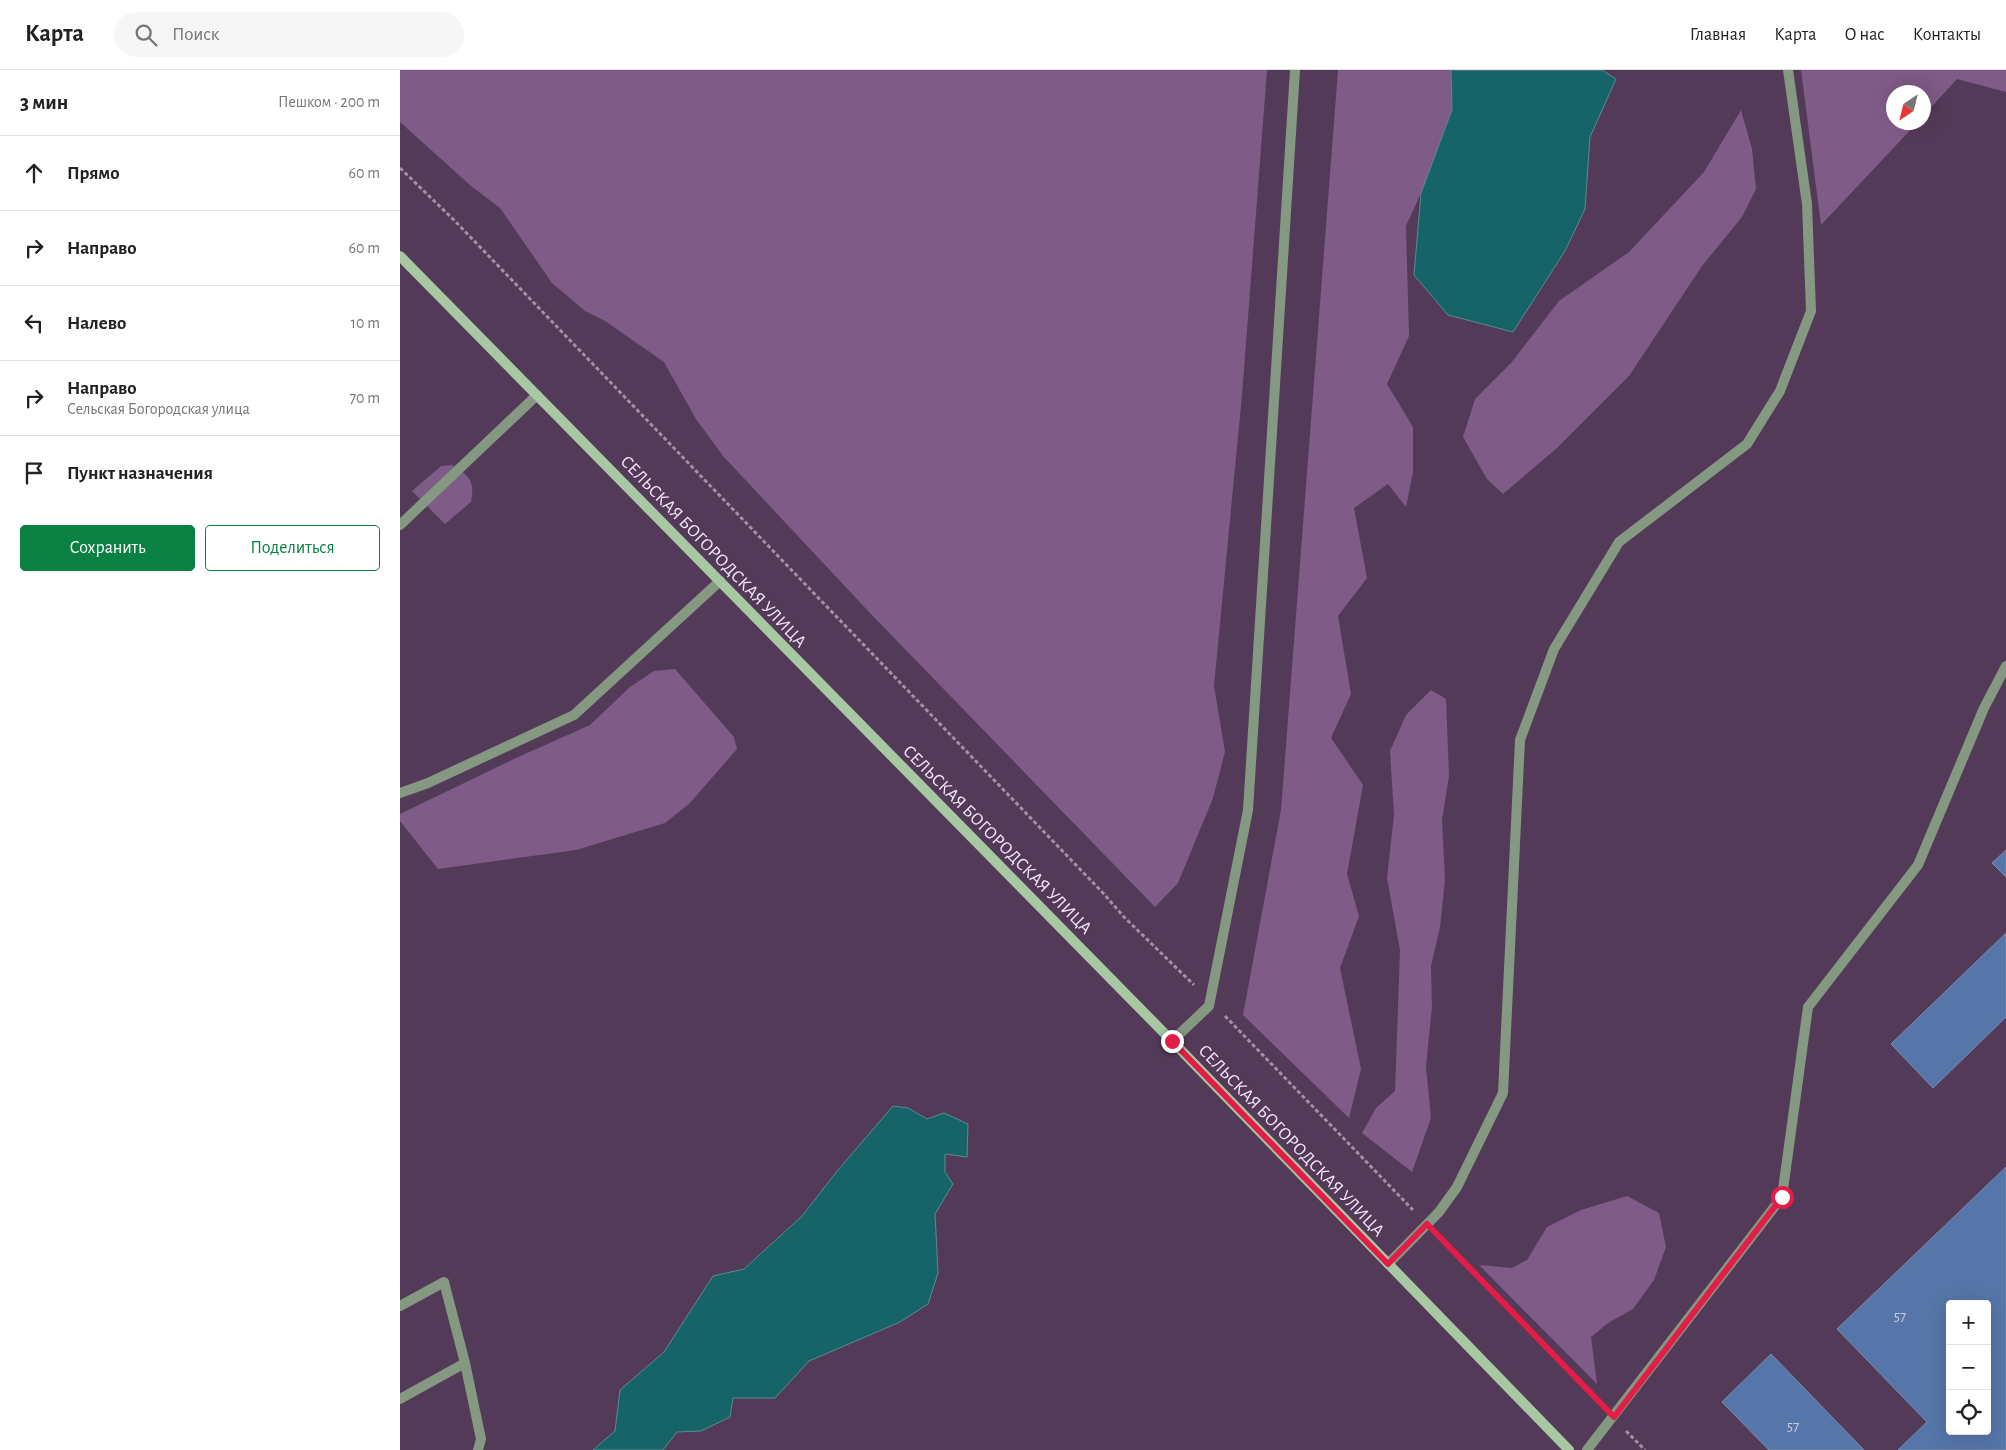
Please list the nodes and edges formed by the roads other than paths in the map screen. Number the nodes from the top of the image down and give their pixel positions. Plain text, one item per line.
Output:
1 (1295, 70) edge
2 (1788, 70) edge
3 (400, 256) edge
4 (537, 395) junction
5 (400, 525) edge
6 (720, 581) junction
7 (2006, 666) edge
8 (400, 793) edge
9 (1172, 1041) junction
10 (1388, 1264) junction
11 (400, 1306) edge
12 (465, 1363) junction
13 (400, 1400) edge
14 (478, 1450) edge
15 (1569, 1450) edge
16 (1587, 1450) edge

1 - 9 street
2 - 10 street
3 - 4 main road, СЕЛЬСКАЯ БОГОРОДСКАЯ УЛИЦА
4 - 5 street
4 - 6 main road, СЕЛЬСКАЯ БОГОРОДСКАЯ УЛИЦА
6 - 8 street
6 - 9 main road, СЕЛЬСКАЯ БОГОРОДСКАЯ УЛИЦА
7 - 16 street
9 - 10 main road, СЕЛЬСКАЯ БОГОРОДСКАЯ УЛИЦА
10 - 15 main road, СЕЛЬСКАЯ БОГОРОДСКАЯ УЛИЦА
11 - 12 street
12 - 13 street
12 - 14 street

